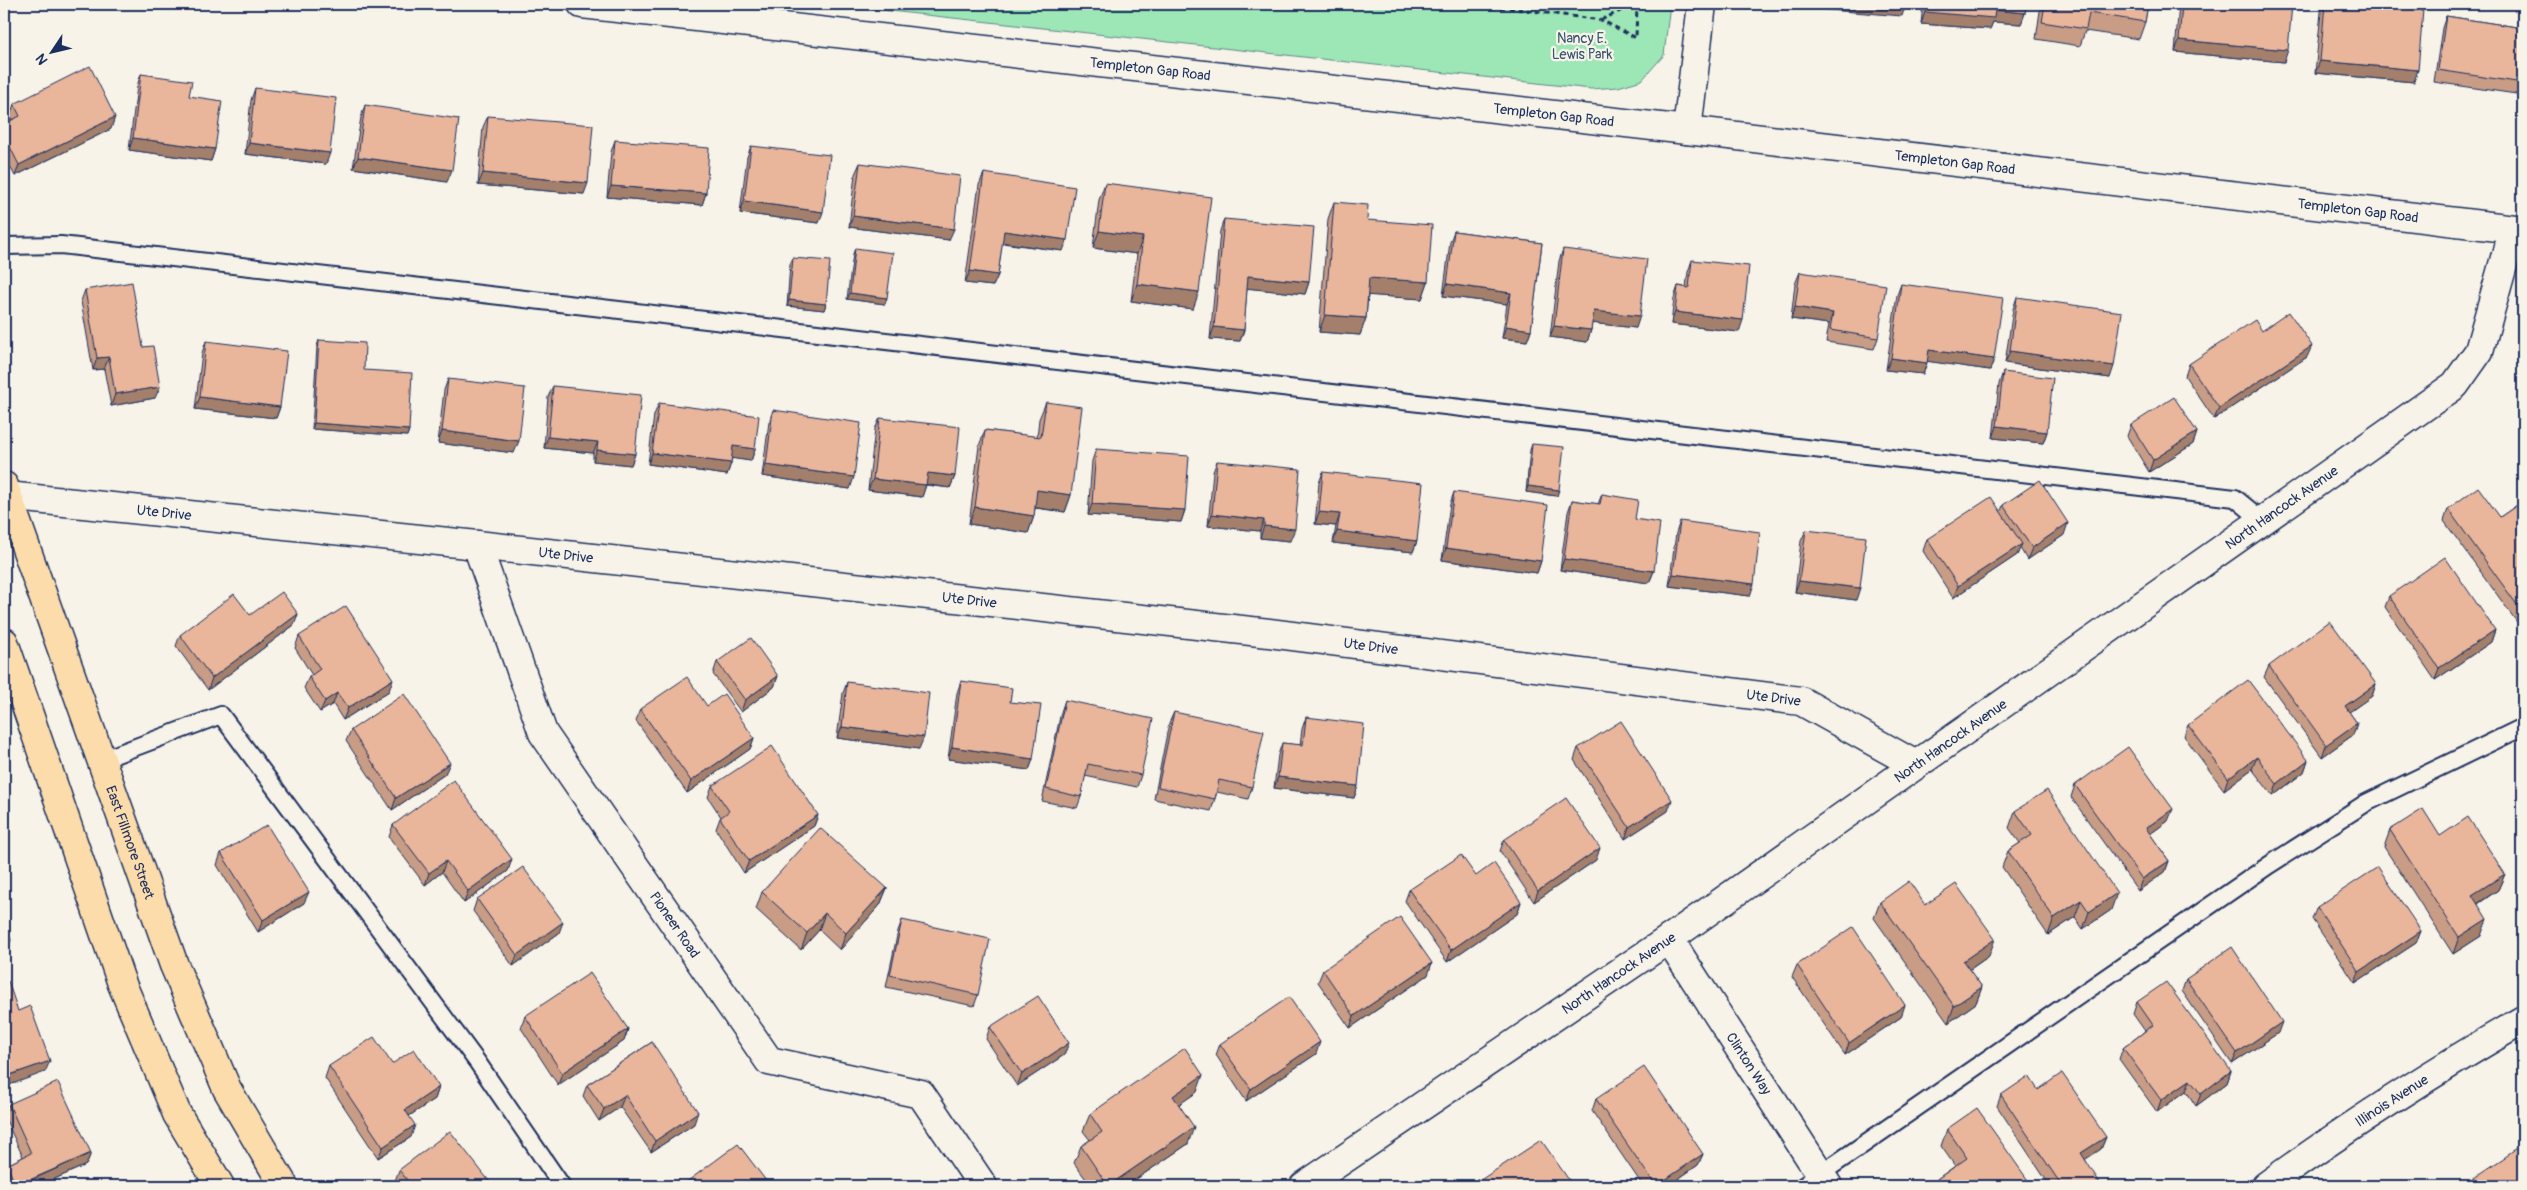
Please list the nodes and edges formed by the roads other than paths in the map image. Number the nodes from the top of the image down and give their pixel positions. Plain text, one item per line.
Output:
1 (582, 4) edge
2 (1702, 4) edge
3 (753, 13) edge
4 (1687, 130) junction
5 (2518, 229) edge
6 (4, 246) edge
7 (5, 491) edge
8 (2262, 520) junction
9 (478, 545) junction
10 (4, 642) edge
11 (2523, 727) edge
12 (101, 760) junction
13 (1914, 764) junction
14 (1669, 939) junction
15 (2523, 1020) edge
16 (1817, 1182) edge
17 (220, 1186) edge
18 (284, 1186) edge
19 (562, 1186) edge
20 (983, 1186) edge
21 (1304, 1186) edge
22 (2266, 1186) edge

1 - 3 street, Templeton Gap Road
2 - 4 street
3 - 4 street, Templeton Gap Road
4 - 5 street, Templeton Gap Road
5 - 8 street, North Hancock Avenue
6 - 8 lane
7 - 9 street, Ute Drive
7 - 12 main road, East Fillmore Street
8 - 13 street, North Hancock Avenue
9 - 13 street, Ute Drive
9 - 20 street, Pioneer Road
10 - 17 main road
11 - 16 lane
12 - 18 main road, East Fillmore Street
12 - 19 lane
13 - 14 street, North Hancock Avenue
14 - 16 street, Clinton Way
14 - 21 street, North Hancock Avenue
15 - 22 street, Illinois Avenue

